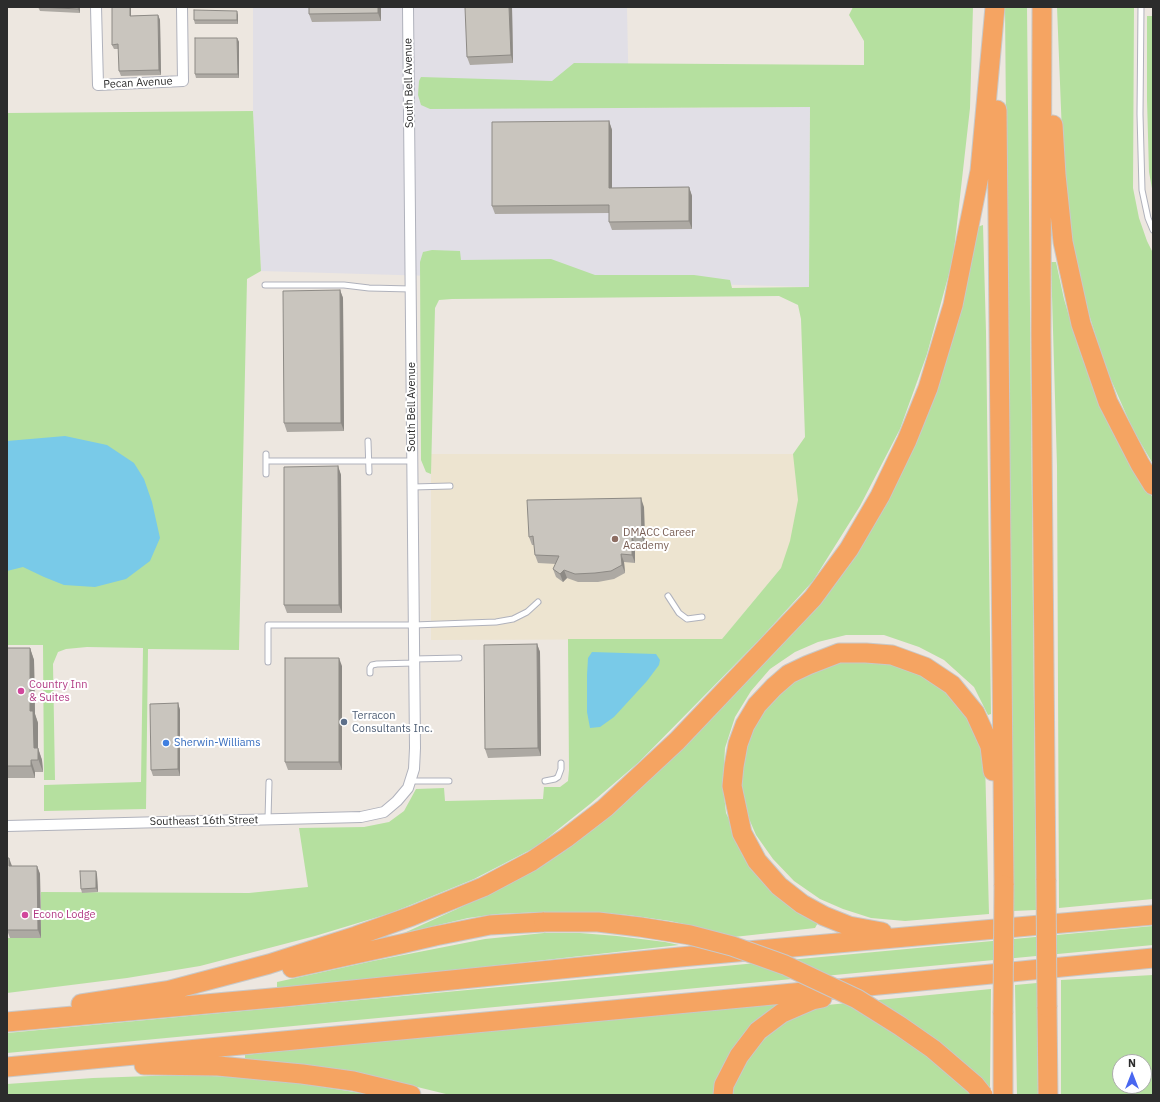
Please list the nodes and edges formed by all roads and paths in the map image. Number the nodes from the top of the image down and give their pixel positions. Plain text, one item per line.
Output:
1 (96, 7) edge
2 (182, 7) edge
3 (408, 7) edge
4 (995, 7) edge
5 (1042, 7) edge
6 (1047, 7) edge
7 (1141, 7) edge
8 (1153, 230) edge
9 (265, 285) dead end
10 (411, 289) junction
11 (368, 442) dead end
12 (266, 454) dead end
13 (266, 461) junction
14 (369, 461) junction
15 (412, 461) junction
16 (369, 472) dead end
17 (266, 474) dead end
18 (1153, 485) edge
19 (413, 486) junction
20 (450, 486) dead end
21 (668, 596) dead end
22 (538, 602) dead end
23 (702, 617) dead end
24 (414, 625) junction
25 (459, 658) dead end
26 (414, 661) junction
27 (268, 662) dead end
28 (370, 673) dead end
29 (561, 763) dead end
30 (545, 781) dead end
31 (269, 782) dead end
32 (410, 782) junction
33 (449, 782) dead end
34 (397, 801) joint
35 (268, 819) junction
36 (7, 826) edge
37 (1004, 856) junction
38 (1153, 915) edge
39 (907, 936) junction
40 (1153, 958) edge
41 (1095, 964) junction
42 (1153, 967) edge
43 (900, 983) junction
44 (167, 991) junction
45 (7, 1015) edge
46 (7, 1022) edge
47 (1047, 1054) junction
48 (7, 1067) edge
49 (7, 1072) edge
50 (411, 1095) edge
51 (723, 1095) edge
52 (983, 1095) edge
53 (1003, 1095) edge
54 (1048, 1095) edge
55 (1053, 1095) edge

1 - 2 street, Pecan Avenue
3 - 10 street, South Bell Avenue
4 - 37 highway
4 - 44 highway
5 - 47 highway, bridge
6 - 18 highway
7 - 8 lane
9 - 10 lane
10 - 15 street, South Bell Avenue
11 - 14 lane
12 - 13 lane
13 - 14 lane
13 - 17 lane
14 - 15 lane
14 - 16 lane
15 - 19 street, South Bell Avenue
19 - 20 lane
19 - 24 street, South Bell Avenue
21 - 23 lane
22 - 24 lane
24 - 26 street, South Bell Avenue
24 - 27 lane
25 - 26 lane
26 - 28 lane
26 - 32 street, South Bell Avenue
29 - 30 lane
31 - 35 lane
32 - 33 lane
32 - 34 street, South Bell Avenue
34 - 35 street, Southeast 16th Street
35 - 36 street, Southeast 16th Street
37 - 39 highway
37 - 53 highway, bridge
38 - 39 highway
39 - 46 highway
40 - 41 highway
41 - 42 highway
41 - 43 highway
43 - 48 highway
43 - 51 highway
44 - 45 highway
44 - 52 highway, bridge
47 - 54 highway
47 - 55 highway
49 - 50 highway

